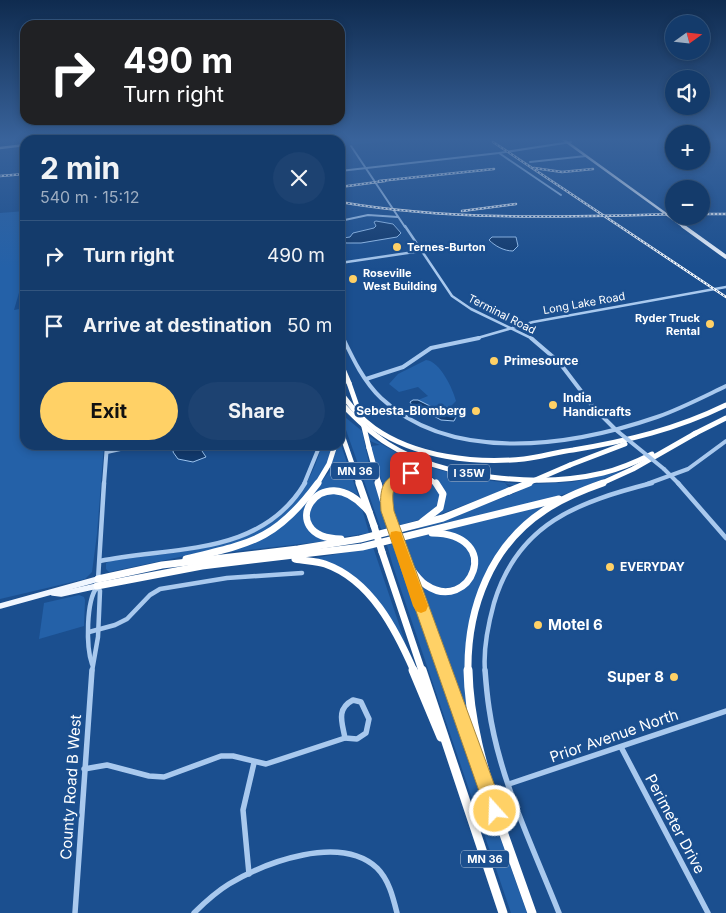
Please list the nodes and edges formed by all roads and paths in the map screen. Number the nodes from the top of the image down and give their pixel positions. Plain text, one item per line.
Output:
1 (375, 183) edge
2 (542, 183) edge
3 (624, 183) edge
4 (627, 183) edge
5 (561, 195) dead end
6 (665, 209) edge
7 (395, 213) junction
8 (388, 216) junction
9 (398, 217) junction
10 (345, 220) edge
11 (686, 225) edge
12 (698, 235) junction
13 (422, 251) junction
14 (726, 255) edge
15 (345, 262) edge
16 (726, 287) edge
17 (511, 328) junction
18 (345, 341) edge
19 (345, 374) edge
20 (366, 379) junction
21 (726, 386) edge
22 (345, 399) edge
23 (726, 405) edge
24 (345, 408) edge
25 (726, 418) edge
26 (696, 433) junction
27 (641, 438) junction
28 (726, 442) edge
29 (345, 443) edge
30 (116, 450) edge
31 (318, 450) edge
32 (334, 450) edge
33 (107, 452) joint
34 (671, 476) junction
35 (590, 488) junction
36 (369, 512) junction
37 (391, 522) junction
38 (407, 532) junction
39 (726, 538) edge
40 (360, 539) junction
41 (401, 552) junction
42 (278, 557) junction
43 (100, 561) junction
44 (162, 565) junction
45 (302, 573) dead end
46 (98, 582) junction
47 (0, 606) edge
48 (97, 630) junction
49 (89, 632) junction
50 (92, 664) junction
51 (726, 711) edge
52 (345, 738) junction
53 (621, 747) junction
54 (254, 764) junction
55 (84, 769) junction
56 (458, 777) junction
57 (509, 784) junction
58 (502, 829) junction
59 (250, 874) junction
60 (75, 913) edge
61 (194, 913) edge
62 (397, 913) edge
63 (503, 913) edge
64 (532, 913) edge
65 (559, 913) edge
66 (708, 913) edge

1 - 7 street, Terminal Road
2 - 5 street
3 - 12 main road
4 - 6 main road
7 - 8 street
7 - 9 street, Terminal Road
8 - 9 street
8 - 10 street
9 - 13 street, Terminal Road
11 - 12 main road
12 - 14 main road
13 - 15 street
13 - 17 street, Terminal Road
16 - 17 street, Long Lake Road
17 - 20 street, Long Lake Road
17 - 34 street, Terminal Road, bridge
18 - 20 street
19 - 37 highway, MN 36, bridge
20 - 21 street
22 - 27 highway, I 35W
23 - 27 highway, I 35W
24 - 26 highway, I 35W
25 - 26 highway, I 35W
26 - 35 highway
27 - 38 highway, bridge
28 - 34 street
29 - 36 highway, MN 36
30 - 33 street
31 - 43 street
32 - 44 highway
33 - 43 street, County Road B West
34 - 39 street, Terminal Road
34 - 57 street
35 - 38 highway
35 - 58 highway
36 - 40 highway
36 - 56 highway, MN 36, bridge
37 - 38 highway
37 - 41 highway, MN 36, bridge
38 - 40 highway
38 - 41 highway
38 - 42 highway
40 - 44 highway
41 - 58 highway, MN 36
42 - 46 highway
42 - 56 highway
43 - 46 street, County Road B West
44 - 46 highway
45 - 48 street
46 - 47 main road
46 - 48 street, County Road B West
46 - 49 street, County Road B West
48 - 49 street
48 - 50 street, County Road B West
49 - 50 street, County Road B West
50 - 55 street, County Road B West
51 - 53 street, Prior Avenue North
52 - 52 street
52 - 54 street
53 - 57 street, Prior Avenue North
53 - 66 street, Perimeter Drive
54 - 55 street
54 - 59 street
55 - 60 street, County Road B West
56 - 63 highway, MN 36
57 - 65 street
58 - 64 highway, MN 36
59 - 61 street
59 - 62 street

